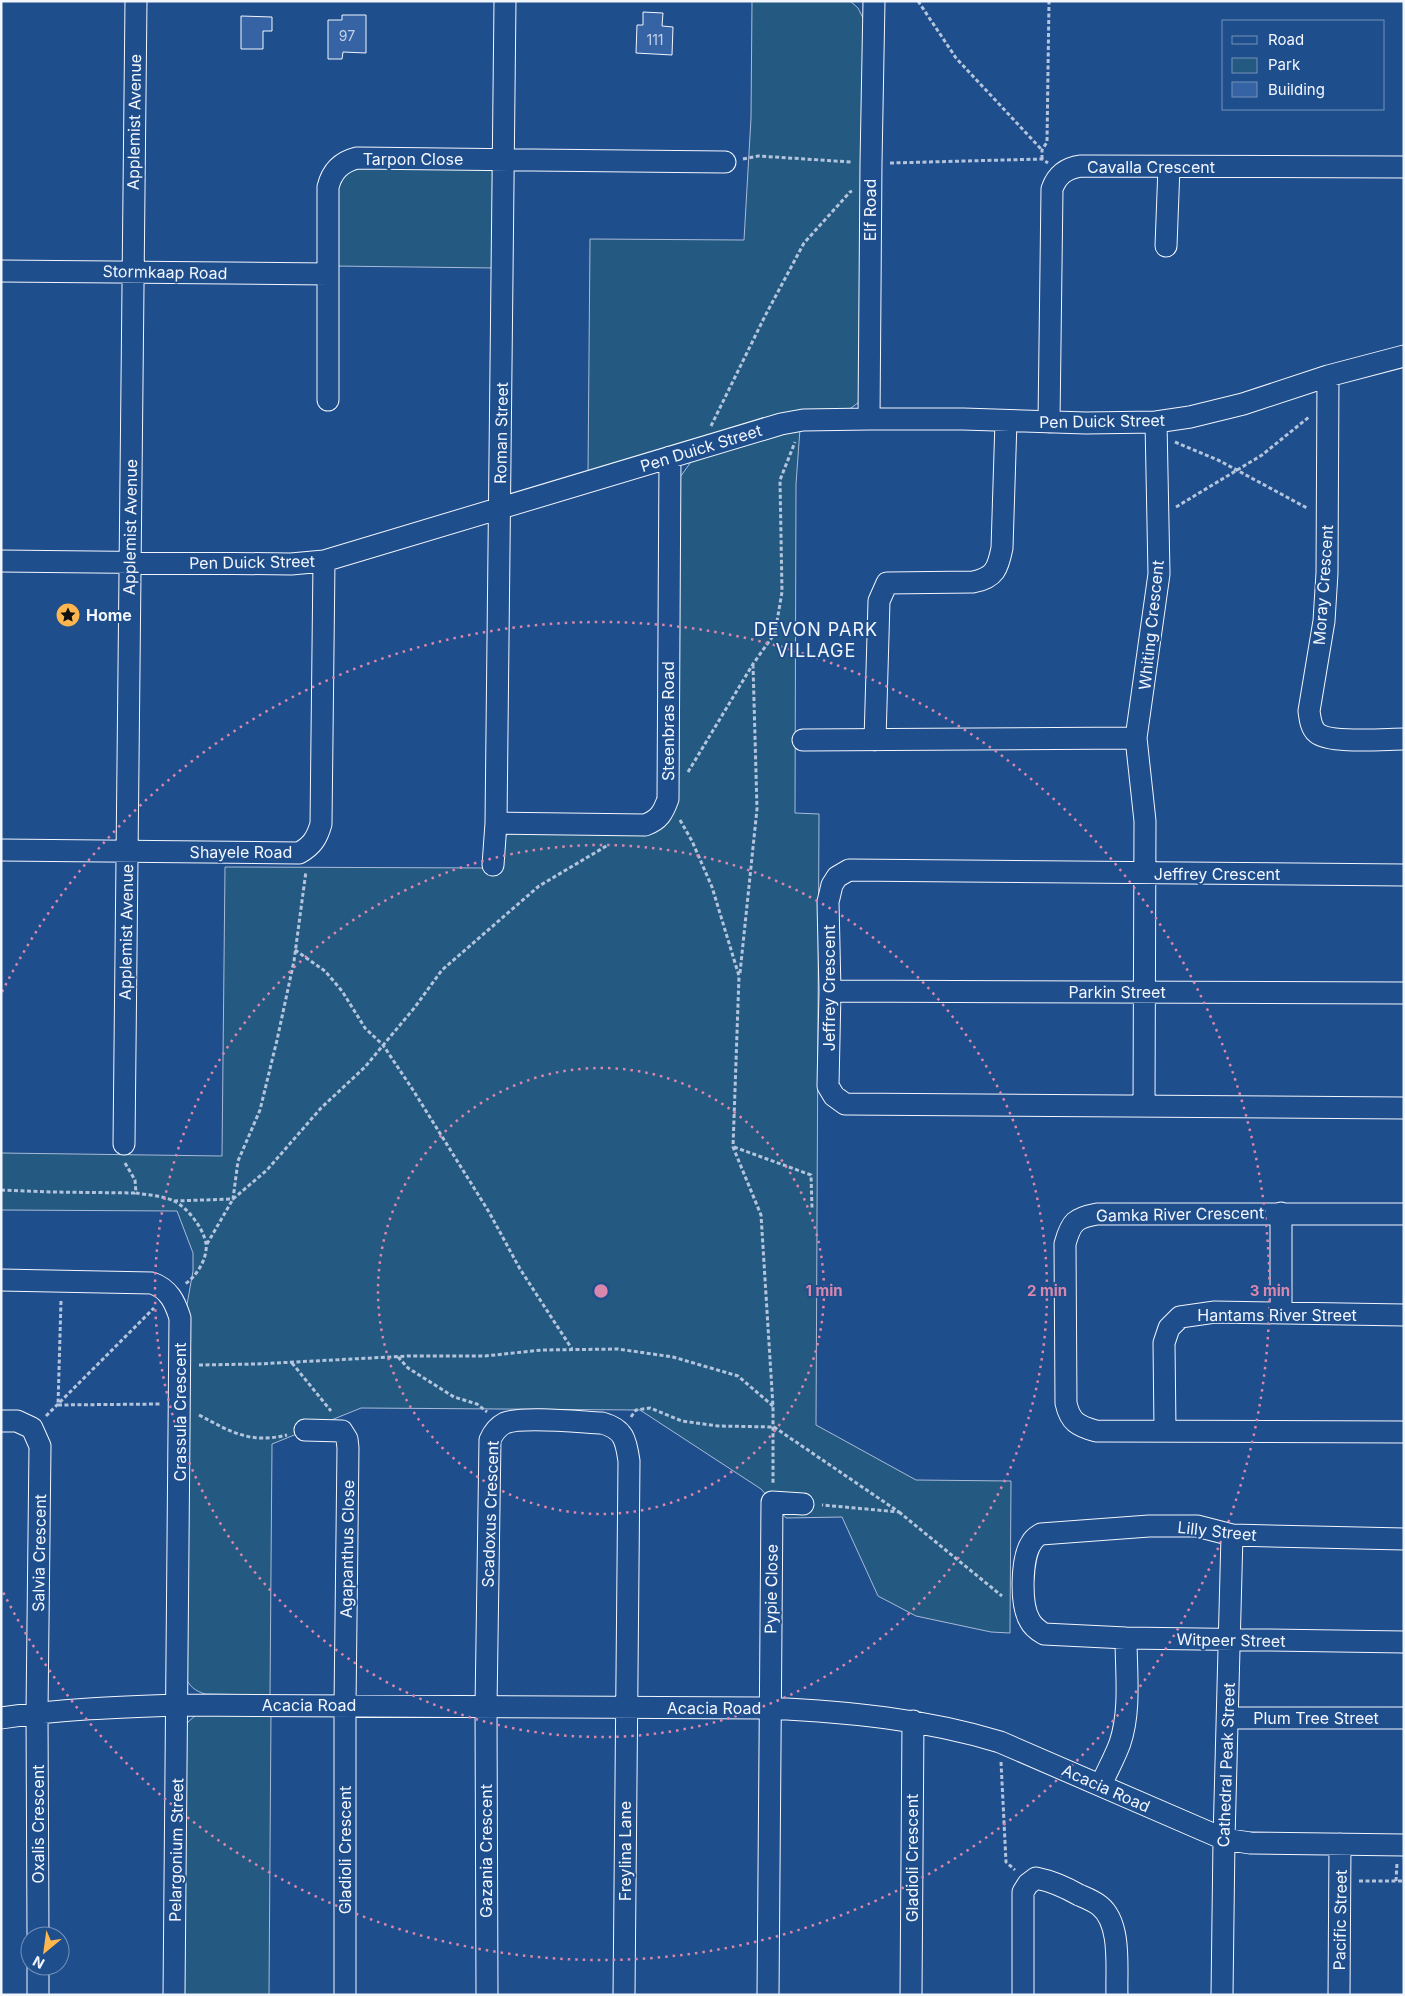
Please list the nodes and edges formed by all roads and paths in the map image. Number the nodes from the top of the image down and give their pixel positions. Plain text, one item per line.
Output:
1 (136, 1) edge
2 (505, 1) edge
3 (874, 1) edge
4 (918, 1) edge
5 (1049, 1) edge
6 (1042, 150) junction
7 (1042, 159) junction
8 (504, 160) junction
9 (725, 162) joint
10 (870, 163) junction
11 (1169, 167) junction
12 (1404, 167) edge
13 (1062, 173) junction
14 (870, 188) junction
15 (1166, 246) dead end
16 (1, 270) edge
17 (133, 272) junction
18 (328, 274) junction
19 (1404, 356) edge
20 (1328, 376) junction
21 (328, 400) dead end
22 (1328, 405) junction
23 (869, 419) junction
24 (803, 420) junction
25 (1006, 421) junction
26 (1050, 422) junction
27 (1156, 430) junction
28 (701, 447) junction
29 (670, 457) junction
30 (1236, 470) junction
31 (500, 508) junction
32 (1158, 510) junction
33 (1328, 512) junction
34 (1, 561) edge
35 (324, 561) junction
36 (130, 563) junction
37 (753, 664) junction
38 (1136, 738) junction
39 (803, 740) dead end
40 (875, 740) junction
41 (1404, 740) edge
42 (668, 799) junction
43 (496, 823) junction
44 (629, 826) junction
45 (315, 841) junction
46 (1, 850) edge
47 (127, 852) junction
48 (493, 866) dead end
49 (1146, 874) junction
50 (1404, 875) edge
51 (295, 950) junction
52 (739, 976) junction
53 (830, 991) junction
54 (1144, 993) junction
55 (1404, 993) edge
56 (383, 1045) junction
57 (1144, 1105) junction
58 (1404, 1108) edge
59 (124, 1144) joint
60 (733, 1147) junction
61 (1, 1190) edge
62 (136, 1193) junction
63 (233, 1200) junction
64 (174, 1201) junction
65 (812, 1208) dead end
66 (1282, 1213) junction
67 (1404, 1214) edge
68 (206, 1244) junction
69 (1, 1280) edge
70 (61, 1280) junction
71 (169, 1294) junction
72 (1281, 1313) junction
73 (1404, 1315) edge
74 (572, 1350) junction
75 (398, 1357) junction
76 (292, 1363) junction
77 (180, 1366) junction
78 (180, 1404) junction
79 (58, 1405) junction
80 (774, 1407) junction
81 (1, 1421) edge
82 (774, 1427) junction
83 (32, 1428) junction
84 (305, 1430) joint
85 (1165, 1430) junction
86 (342, 1431) junction
87 (494, 1431) junction
88 (620, 1432) junction
89 (1404, 1432) edge
90 (772, 1502) junction
91 (803, 1504) joint
92 (899, 1512) junction
93 (1232, 1535) junction
94 (1404, 1538) edge
95 (1032, 1541) joint
96 (1002, 1596) dead end
97 (1126, 1638) junction
98 (1229, 1640) junction
99 (1404, 1642) edge
100 (178, 1705) junction
101 (345, 1706) junction
102 (486, 1707) junction
103 (626, 1707) junction
104 (770, 1708) junction
105 (37, 1712) junction
106 (1, 1718) edge
107 (1228, 1718) junction
108 (1404, 1718) edge
109 (913, 1721) junction
110 (1000, 1742) junction
111 (1101, 1786) junction
112 (1224, 1839) junction
113 (1340, 1844) junction
114 (1404, 1844) edge
115 (1341, 1881) junction
116 (1404, 1881) edge
117 (1025, 1888) junction
118 (38, 1926) edge
119 (38, 1976) edge
120 (38, 1995) edge
121 (174, 1995) edge
122 (345, 1995) edge
123 (487, 1995) edge
124 (624, 1995) edge
125 (768, 1995) edge
126 (912, 1995) edge
127 (1023, 1995) edge
128 (1117, 1995) edge
129 (1222, 1995) edge
130 (1339, 1995) edge

1 - 17 street, Applemist Avenue
2 - 8 street, Roman Street
3 - 10 street, Elf Road
4 - 6 path
5 - 6 path
6 - 7 path
7 - 10 path
7 - 13 path
8 - 9 street, Tarpon Close
8 - 18 street, Tarpon Close
8 - 31 street, Roman Street
9 - 10 path
10 - 14 street, Elf Road
11 - 12 street, Cavalla Crescent
11 - 13 street, Cavalla Crescent
11 - 15 street
13 - 26 street
14 - 23 street, Elf Road
14 - 28 path
16 - 17 street, Stormkaap Road
17 - 18 street, Stormkaap Road
17 - 36 street, Applemist Avenue
18 - 21 street, Tarpon Close
19 - 20 street, Pen Duick Street
20 - 22 street, Moray Crescent
20 - 27 street, Pen Duick Street
22 - 30 path
22 - 33 street, Moray Crescent
23 - 24 street, Pen Duick Street
23 - 25 street, Pen Duick Street
24 - 28 street, Pen Duick Street
24 - 37 path
25 - 26 street, Pen Duick Street
25 - 40 street
26 - 27 street, Pen Duick Street
27 - 30 path
27 - 32 street, Whiting Crescent
28 - 29 street, Pen Duick Street
29 - 31 street, Pen Duick Street
29 - 42 street, Steenbras Road
30 - 32 path
30 - 33 path
31 - 35 street, Pen Duick Street
31 - 43 street, Roman Street
32 - 38 street, Whiting Crescent
33 - 41 street, Moray Crescent
34 - 36 street, Pen Duick Street
35 - 36 street, Pen Duick Street
35 - 45 street, Shayele Road
36 - 47 street, Applemist Avenue
37 - 42 path
37 - 52 path
38 - 40 street
38 - 49 street, Whiting Crescent
39 - 40 street
42 - 44 street, Steenbras Road
42 - 52 path
43 - 44 street, Steenbras Road
43 - 48 street, Roman Street
44 - 56 path
45 - 47 street, Shayele Road
45 - 51 path
46 - 47 street, Shayele Road
47 - 59 street, Applemist Avenue
49 - 50 street, Jeffrey Crescent
49 - 53 street, Jeffrey Crescent
49 - 54 street, Whiting Crescent
51 - 56 path
51 - 63 path
52 - 60 path
53 - 54 street, Parkin Street
53 - 57 street, Jeffrey Crescent
54 - 55 street, Parkin Street
54 - 57 street, Whiting Crescent
56 - 63 path
56 - 74 path
57 - 58 street, Jeffrey Crescent
59 - 62 path
60 - 65 path
60 - 80 path
61 - 62 path
62 - 64 path
63 - 64 path
63 - 68 path
64 - 68 path
66 - 67 street, Gamka River Crescent
66 - 72 street
66 - 85 street, Gamka River Crescent
68 - 71 path
69 - 70 street
70 - 71 street
70 - 79 path
71 - 77 street, Crassula Crescent
71 - 79 path
72 - 73 street, Hantams River Street
72 - 85 street, Hantams River Street
74 - 75 path
74 - 80 path
75 - 76 path
75 - 87 path
76 - 77 path
76 - 86 path
77 - 78 street, Crassula Crescent
78 - 79 path
78 - 84 path
78 - 100 street, Crassula Crescent
79 - 83 path
80 - 82 path
81 - 83 street
82 - 88 path
82 - 90 path
82 - 92 path
83 - 105 street, Salvia Crescent
84 - 86 street
85 - 89 street, Gamka River Crescent
86 - 101 street, Agapanthus Close
87 - 88 street, Scadoxus Crescent
87 - 102 street, Scadoxus Crescent
88 - 103 street
90 - 91 street
90 - 104 street, Pypie Close
91 - 92 path
92 - 96 path
93 - 94 street, Lilly Street
93 - 95 street, Lilly Street
93 - 98 street, Cathedral Peak Street
95 - 97 street, Witpeer Street
97 - 98 street, Witpeer Street
97 - 111 street
98 - 99 street, Witpeer Street
98 - 107 street, Cathedral Peak Street
100 - 101 street, Acacia Road
100 - 105 street, Acacia Road
100 - 121 street, Pelargonium Street
101 - 102 street, Acacia Road
101 - 122 street, Gladioli Crescent
102 - 103 street, Acacia Road
102 - 123 street, Gazania Crescent
103 - 104 street, Acacia Road
103 - 124 street, Freylina Lane
104 - 109 street, Acacia Road
104 - 125 street
105 - 106 street, Acacia Road
105 - 118 street, Oxalis Crescent
107 - 108 street, Plum Tree Street
107 - 112 street, Cathedral Peak Street
109 - 110 street, Acacia Road
109 - 126 street, Gladioli Crescent
110 - 111 street, Acacia Road
110 - 117 path
111 - 112 street, Acacia Road
112 - 113 street, Acacia Road
112 - 129 street, Cathedral Peak Street
113 - 114 street, Acacia Road
113 - 115 street, Pacific Street
115 - 116 path
115 - 130 street, Pacific Street
117 - 127 street
117 - 128 street
119 - 120 street

